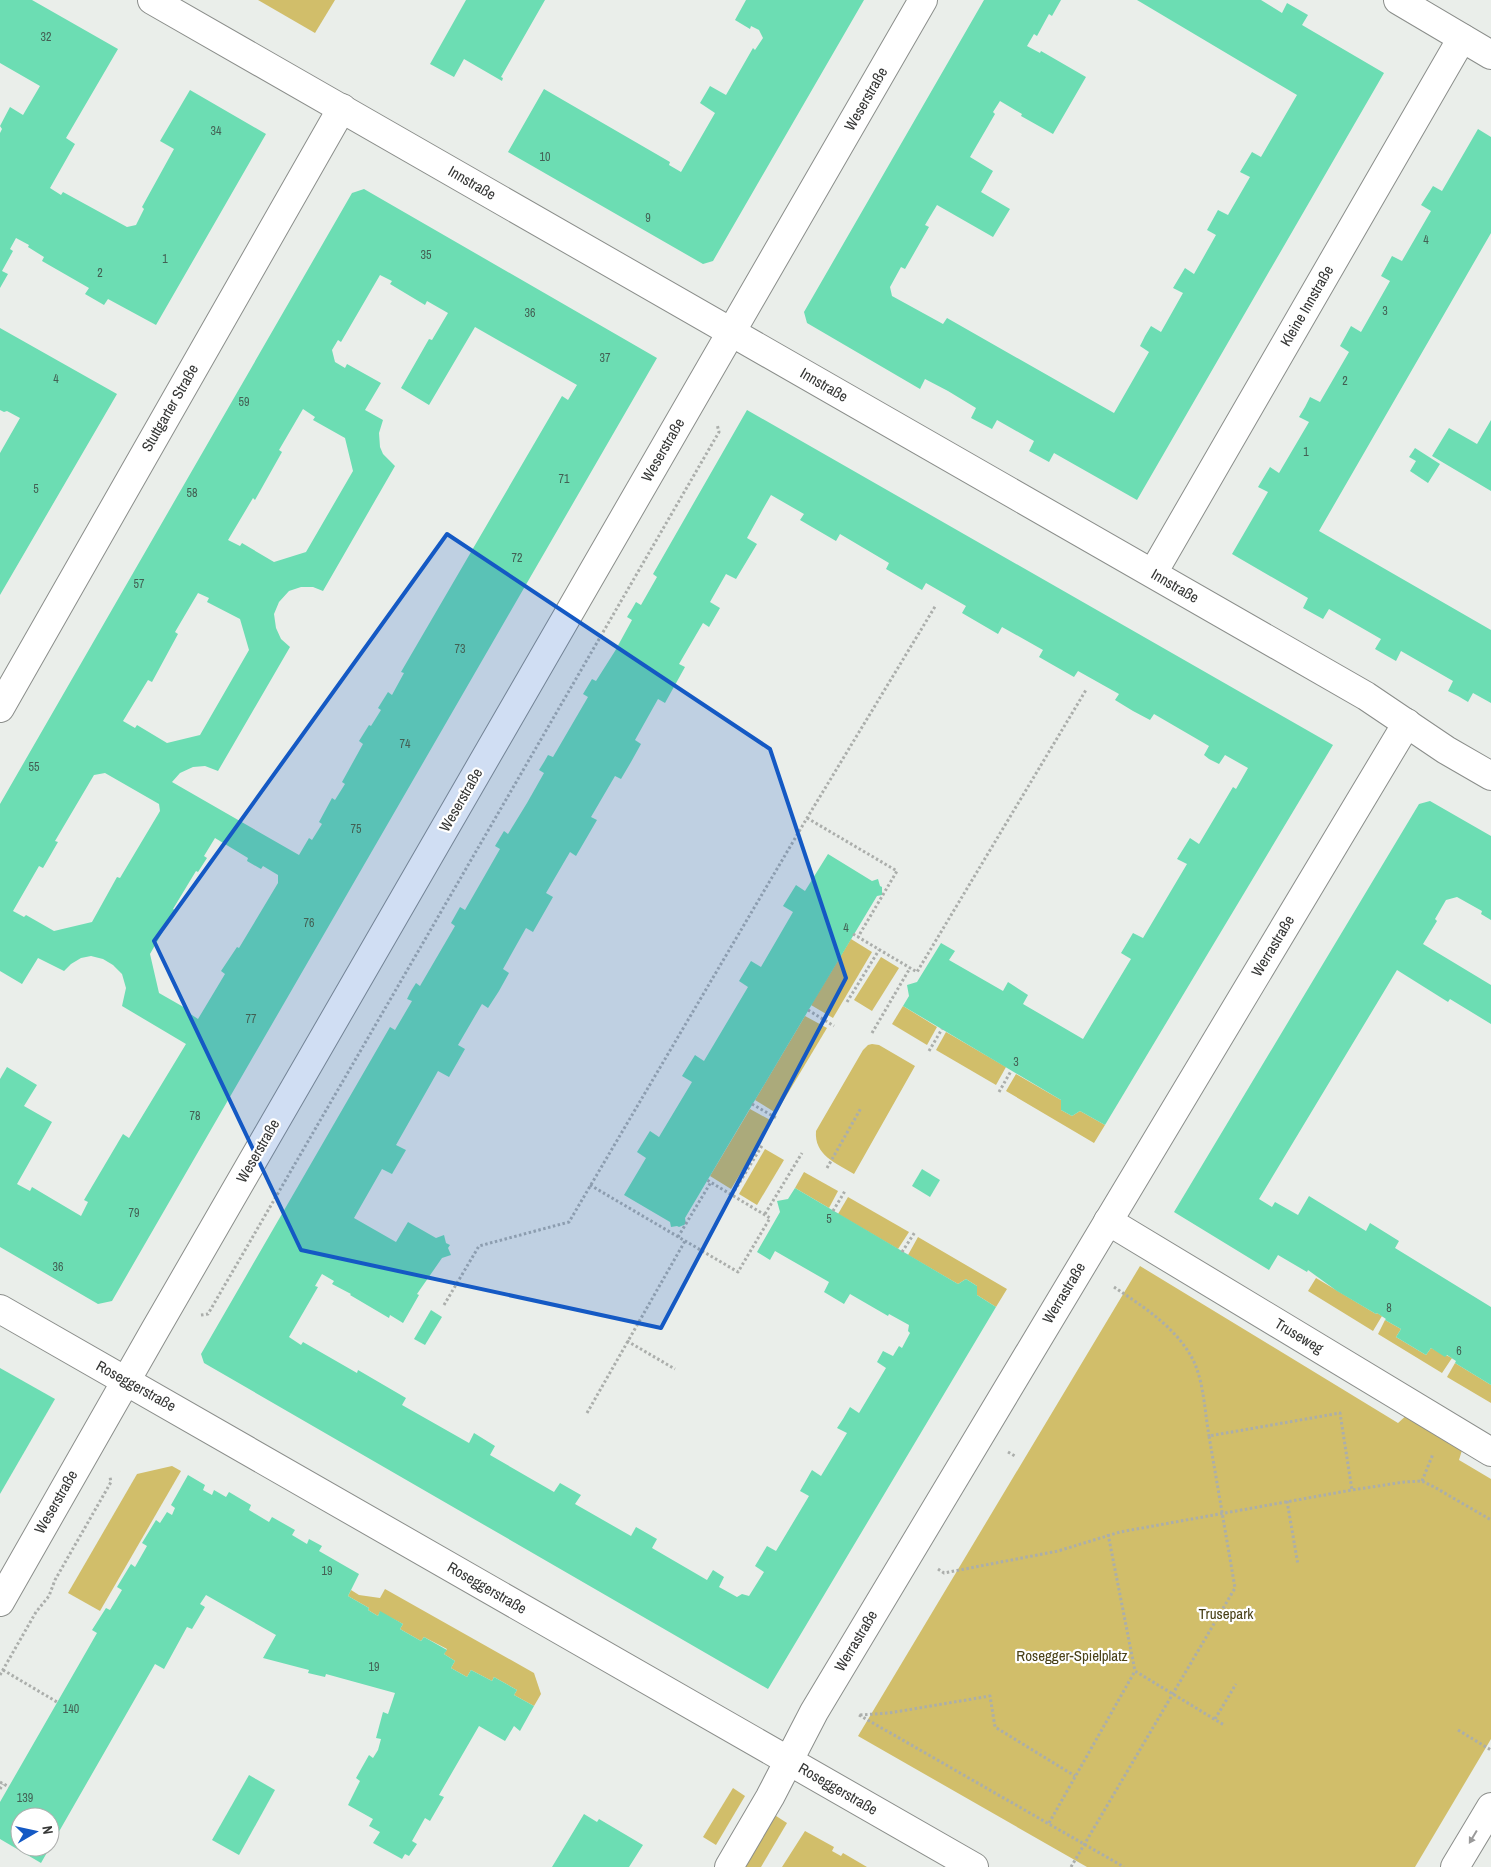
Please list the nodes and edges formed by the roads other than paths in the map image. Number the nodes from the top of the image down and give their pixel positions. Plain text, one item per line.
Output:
1 (152, 0) edge
2 (923, 0) edge
3 (1398, 0) edge
4 (1462, 38) junction
5 (1491, 55) edge
6 (342, 108) junction
7 (731, 332) junction
8 (1153, 573) junction
9 (0, 708) edge
10 (1407, 724) junction
11 (1491, 776) edge
12 (1108, 1221) junction
13 (0, 1309) edge
14 (126, 1380) junction
15 (1491, 1452) edge
16 (0, 1602) edge
17 (788, 1760) junction
18 (1491, 1807) edge
19 (729, 1867) edge
20 (974, 1867) edge
21 (1455, 1867) edge

1 - 6 street, Innstraße
2 - 7 street, Weserstraße
3 - 4 street
4 - 5 street
4 - 8 street, Kleine Innstraße
6 - 7 street, Innstraße
6 - 9 street, Stuttgarter Straße
7 - 8 street, Innstraße
7 - 14 street, Weserstraße
8 - 10 street, Innstraße
10 - 11 street, Innstraße
10 - 12 street, Werrastraße
12 - 15 street, Truseweg
12 - 17 street, Werrastraße
13 - 14 street, Roseggerstraße
14 - 16 street, Weserstraße
14 - 17 street, Roseggerstraße
17 - 19 street, Werrastraße
17 - 20 street, Roseggerstraße
18 -> 21 street

